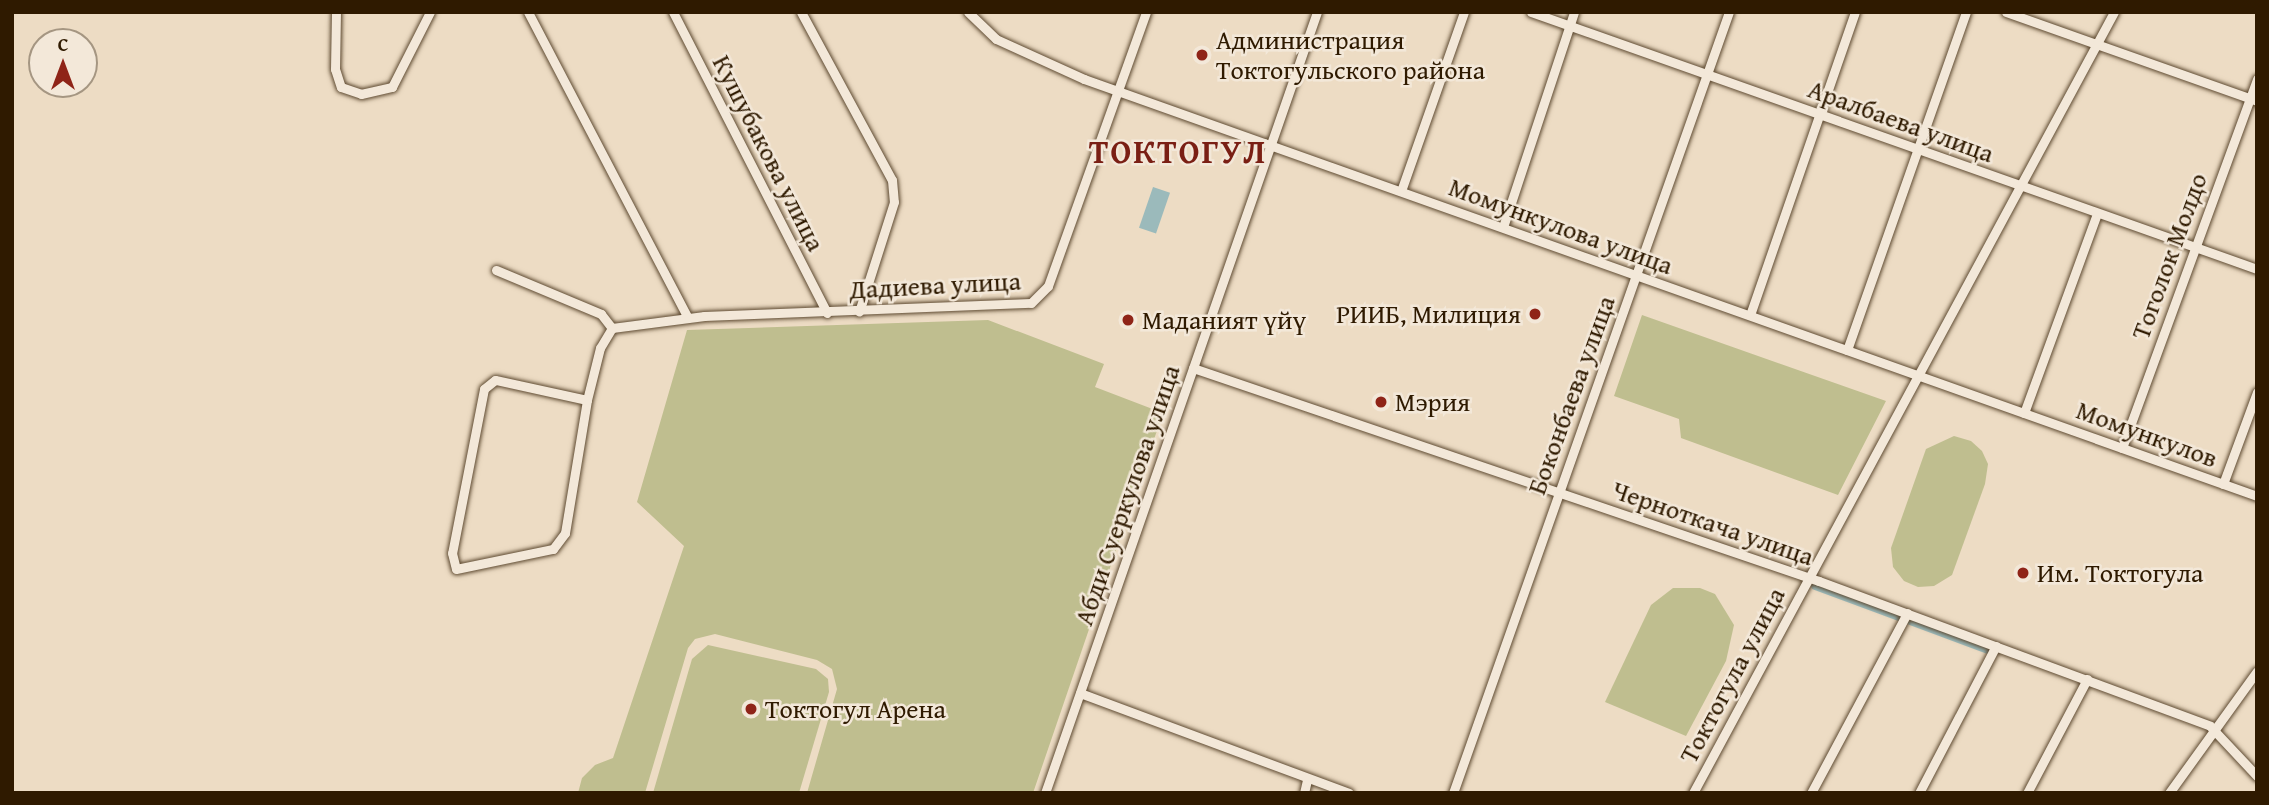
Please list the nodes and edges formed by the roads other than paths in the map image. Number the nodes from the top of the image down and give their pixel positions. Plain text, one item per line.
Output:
1 (336, 12) edge
2 (430, 12) edge
3 (528, 12) edge
4 (673, 12) edge
5 (801, 12) edge
6 (968, 12) edge
7 (1146, 12) edge
8 (1317, 12) edge
9 (1464, 12) edge
10 (1531, 12) edge
11 (1574, 12) edge
12 (1729, 12) edge
13 (1855, 12) edge
14 (1966, 12) edge
15 (2006, 12) edge
16 (2114, 12) edge
17 (1569, 26) junction
18 (2096, 45) junction
19 (1707, 75) junction
20 (2257, 79) edge
21 (1120, 92) junction
22 (2253, 100) edge
23 (1820, 115) junction
24 (1271, 145) junction
25 (1918, 149) junction
26 (2020, 186) junction
27 (1401, 191) junction
28 (2096, 213) junction
29 (1503, 227) junction
30 (2193, 247) junction
31 (2257, 269) edge
32 (496, 270) dead end
33 (1636, 275) junction
34 (859, 312) junction
35 (827, 313) junction
36 (1751, 315) junction
37 (688, 318) junction
38 (611, 328) junction
39 (1847, 350) junction
40 (1193, 368) junction
41 (1918, 375) junction
42 (2257, 392) edge
43 (587, 400) junction
44 (2024, 413) junction
45 (2122, 448) junction
46 (2223, 484) junction
47 (1559, 493) junction
48 (2257, 496) edge
49 (1808, 578) junction
50 (1907, 613) junction
51 (1996, 646) junction
52 (2257, 671) edge
53 (2087, 679) junction
54 (1080, 692) junction
55 (2215, 729) junction
56 (2257, 776) edge
57 (1307, 779) junction
58 (1045, 793) edge
59 (1304, 793) edge
60 (1349, 793) edge
61 (1453, 793) edge
62 (1693, 793) edge
63 (1811, 793) edge
64 (1919, 793) edge
65 (2027, 793) edge
66 (2169, 793) edge

1 - 2 street
3 - 37 street
4 - 35 street, Кушубакова улица
5 - 34 street
6 - 21 street, Момункулова улица
7 - 21 street, Дадиева улица
8 - 24 street, Абди Суеркулова улица
9 - 27 street
10 - 17 street, Аралбаева улица
11 - 17 street
12 - 19 street, Боконбаева улица
13 - 23 street
14 - 25 street
15 - 18 street
16 - 18 street, Токтогула улица
17 - 19 street, Аралбаева улица
17 - 29 street
18 - 22 street
18 - 26 street, Токтогула улица
19 - 23 street, Аралбаева улица
19 - 33 street, Боконбаева улица
20 - 22 street, Тоголок Молдо
21 - 24 street, Момункулова улица
21 - 34 street, Дадиева улица
22 - 30 street, Тоголок Молдо
23 - 25 street, Аралбаева улица
23 - 36 street
24 - 27 street, Момункулова улица
24 - 40 street, Абди Суеркулова улица
25 - 26 street, Аралбаева улица
25 - 39 street
26 - 28 street, Аралбаева улица
26 - 41 street, Токтогула улица
27 - 29 street, Момункулова улица
28 - 30 street, Аралбаева улица
28 - 44 street
29 - 33 street, Момункулова улица
30 - 31 street, Аралбаева улица
30 - 45 street, Тоголок Молдо
32 - 38 street
33 - 36 street, Момункулова улица
33 - 47 street, Боконбаева улица
34 - 35 street, Дадиева улица
35 - 37 street, Дадиева улица
36 - 39 street, Момункулова улица
37 - 38 street, Дадиева улица
38 - 43 street
39 - 41 street, Момункулова улица
40 - 47 street, Черноткача улица
40 - 54 street, Абди Суеркулова улица
41 - 44 street, Момункулова улица
41 - 49 street, Токтогула улица
42 - 46 street
43 - 43 street
44 - 45 street, Момункулов
45 - 46 street, Момункулов
46 - 48 street, Момункулов
47 - 49 street, Черноткача улица
47 - 61 street, Боконбаева улица
49 - 50 street, Черноткача улица
49 - 62 street, Токтогула улица
50 - 51 street, Черноткача улица
50 - 63 street
51 - 53 street, Черноткача улица
51 - 64 street
52 - 55 street
53 - 55 street, Черноткача улица
53 - 65 street
54 - 57 street
54 - 58 street, Абди Суеркулова улица
55 - 56 street
55 - 66 street
57 - 59 street
57 - 60 street

